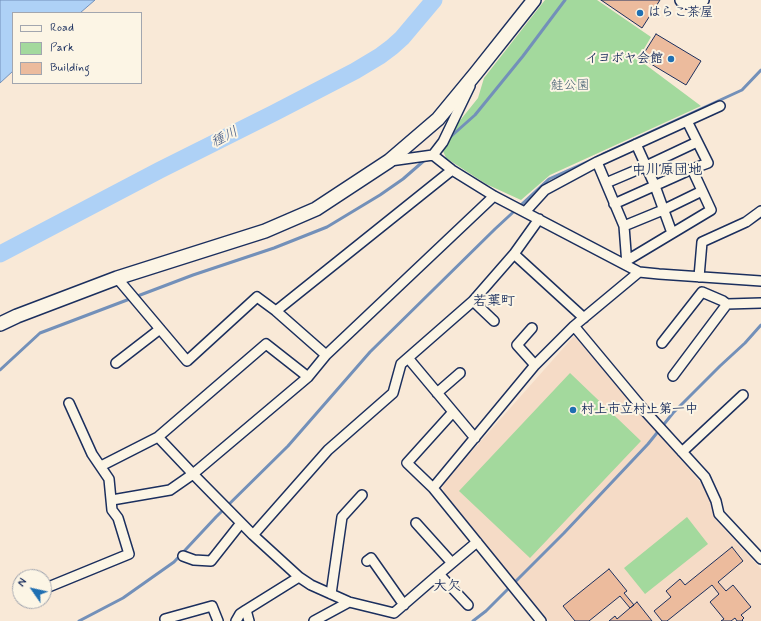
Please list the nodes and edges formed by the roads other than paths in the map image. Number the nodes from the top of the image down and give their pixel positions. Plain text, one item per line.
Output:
1 (534, 0) edge
2 (682, 0) edge
3 (702, 0) edge
4 (476, 74) junction
5 (720, 106) dead end
6 (687, 121) junction
7 (697, 142) junction
8 (636, 144) junction
9 (433, 154) junction
10 (389, 161) junction
11 (597, 162) junction
12 (646, 166) junction
13 (692, 169) junction
14 (452, 170) junction
15 (606, 183) junction
16 (655, 186) junction
17 (702, 191) junction
18 (494, 196) junction
19 (614, 204) junction
20 (663, 210) junction
21 (761, 211) edge
22 (525, 212) junction
23 (539, 220) junction
24 (624, 226) junction
25 (672, 233) junction
26 (514, 254) junction
27 (626, 263) junction
28 (640, 272) junction
29 (698, 277) junction
30 (117, 278) junction
31 (761, 281) edge
32 (473, 301) junction
33 (761, 303) edge
34 (727, 304) junction
35 (276, 311) junction
36 (584, 318) junction
37 (494, 322) dead end
38 (0, 324) edge
39 (574, 326) junction
40 (532, 328) dead end
41 (160, 329) junction
42 (662, 343) dead end
43 (326, 355) junction
44 (408, 358) junction
45 (116, 363) dead end
46 (535, 365) junction
47 (460, 373) dead end
48 (674, 376) dead end
49 (308, 377) junction
50 (438, 393) junction
51 (743, 395) dead end
52 (69, 403) dead end
53 (453, 412) junction
54 (158, 437) junction
55 (475, 438) junction
56 (682, 452) junction
57 (101, 466) junction
58 (193, 474) junction
59 (432, 488) junction
60 (362, 495) dead end
61 (112, 500) junction
62 (241, 523) junction
63 (416, 523) dead end
64 (253, 535) junction
65 (477, 542) junction
66 (183, 556) dead end
67 (761, 559) edge
68 (367, 561) dead end
69 (452, 563) junction
70 (439, 574) junction
71 (299, 578) junction
72 (52, 586) edge
73 (331, 594) junction
74 (349, 602) junction
75 (468, 604) dead end
76 (404, 605) junction
77 (246, 610) junction
78 (397, 617) edge
79 (165, 619) dead end
80 (537, 620) edge
81 (218, 621) edge
82 (236, 621) edge
83 (249, 621) edge
84 (314, 621) edge

1 - 4 street
2 - 3 street
4 - 9 street
4 - 10 street
5 - 6 street
6 - 7 street
6 - 8 street
7 - 12 street
7 - 13 street
8 - 11 street
8 - 12 street
9 - 10 street
9 - 14 street
10 - 30 street
11 - 15 street
11 - 22 street
12 - 15 street
12 - 16 street
13 - 16 street
13 - 17 street
14 - 18 street
14 - 35 street
15 - 19 street
16 - 19 street
16 - 20 street
17 - 20 street
17 - 25 street
18 - 22 street
18 - 43 street
19 - 24 street
20 - 24 street
20 - 25 street
21 - 29 street
22 - 23 street
23 - 26 street
23 - 27 street
24 - 27 street
25 - 27 street
26 - 32 street
26 - 36 street
27 - 28 street
28 - 29 street
28 - 36 street
29 - 31 street
30 - 38 street
30 - 41 street
32 - 37 street
32 - 44 street
33 - 34 street
34 - 42 street
34 - 48 street
35 - 41 street
35 - 43 street
36 - 39 street
39 - 46 street
39 - 56 street
40 - 46 street
41 - 45 street
43 - 49 street
44 - 50 street
44 - 64 street
46 - 55 street
47 - 50 street
49 - 54 street
49 - 58 street
50 - 53 street
51 - 56 street
52 - 57 street
53 - 55 street
53 - 59 street
54 - 57 street
54 - 58 street
55 - 59 street
56 - 67 street
57 - 61 street
58 - 61 street
58 - 62 street
59 - 65 street
60 - 73 street
61 - 72 street
62 - 64 street
62 - 66 street
63 - 69 street
64 - 71 street
65 - 69 street
65 - 80 street
68 - 76 street
69 - 70 street
70 - 75 street
70 - 76 street
71 - 73 street
71 - 77 street
73 - 74 street
74 - 78 street
74 - 84 street
76 - 78 street
77 - 82 street
77 - 83 street
79 - 81 street

